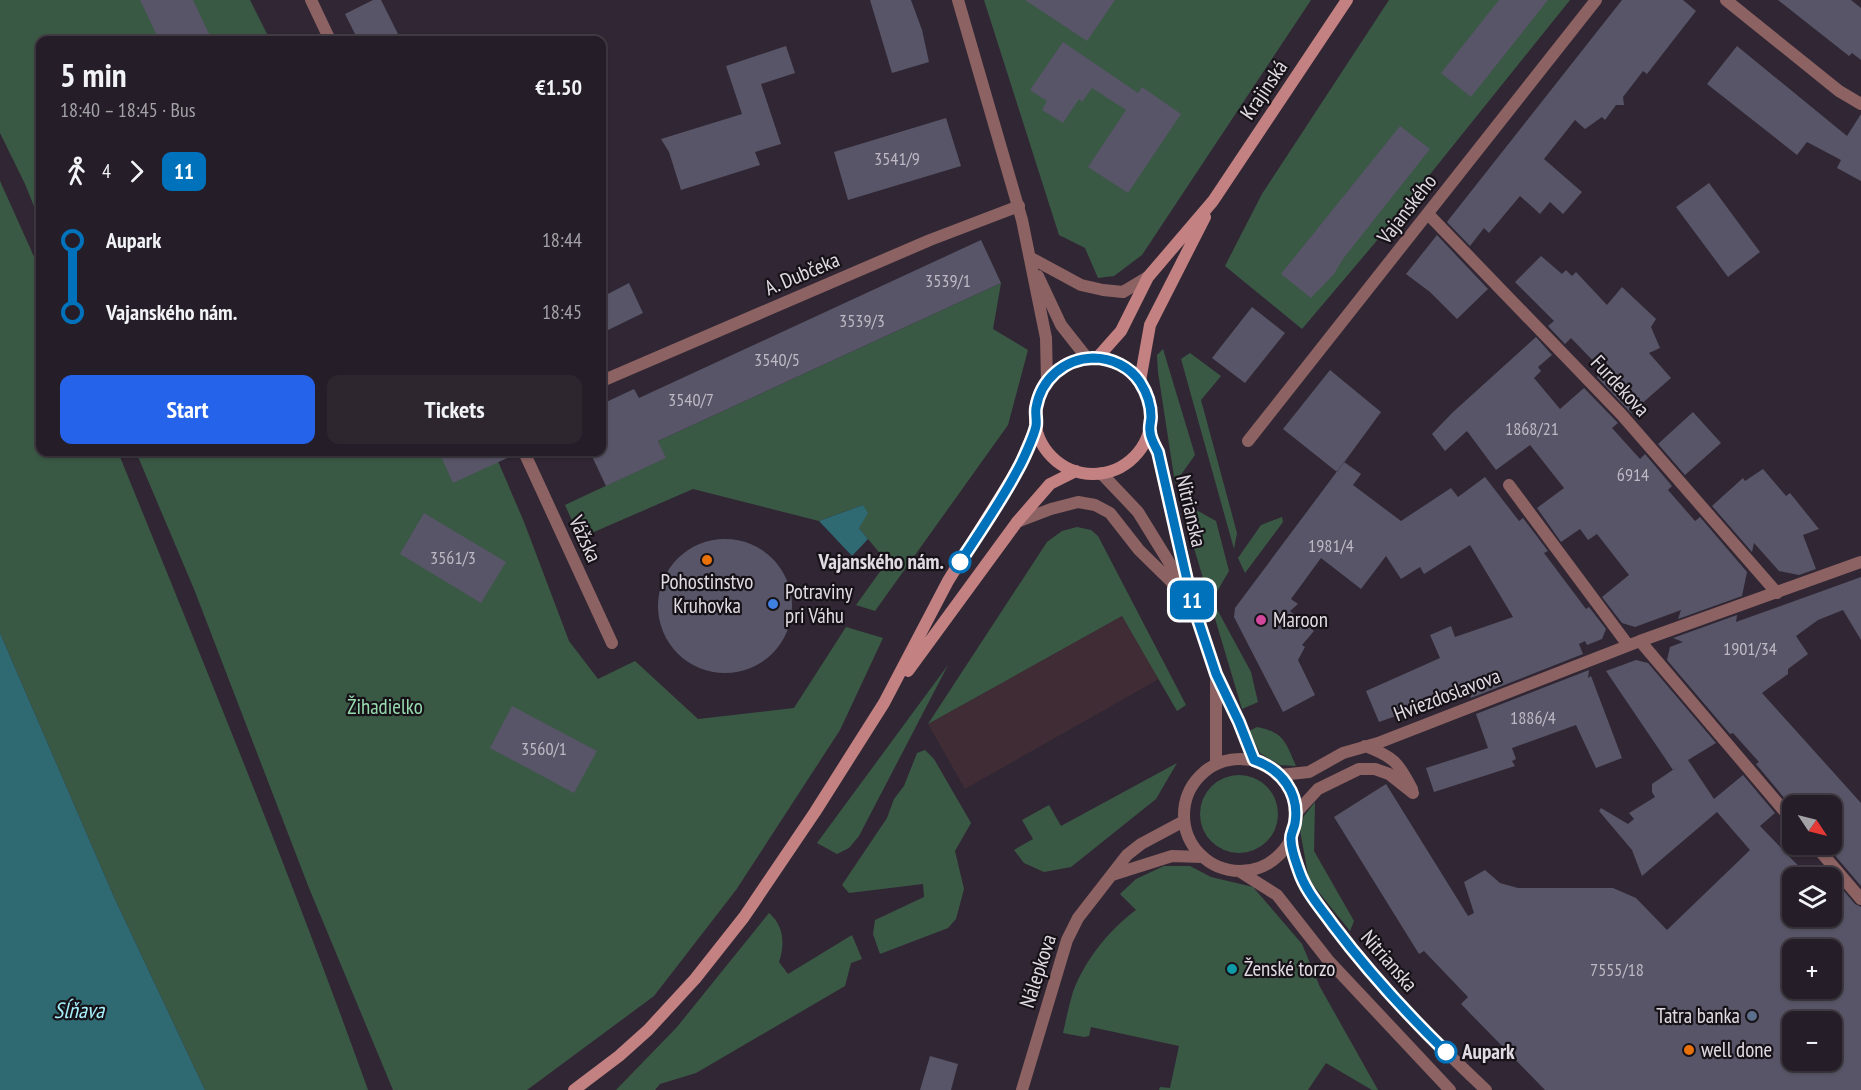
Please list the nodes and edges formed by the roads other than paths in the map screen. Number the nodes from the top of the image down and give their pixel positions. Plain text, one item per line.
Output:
1 (311, 0) edge
2 (958, 0) edge
3 (1347, 0) edge
4 (1596, 0) edge
5 (1726, 0) edge
6 (328, 36) edge
7 (1861, 104) edge
8 (1213, 201) junction
9 (1019, 206) junction
10 (1428, 214) junction
11 (1030, 258) junction
12 (1148, 277) junction
13 (1092, 358) junction
14 (606, 379) edge
15 (1047, 381) junction
16 (1140, 381) junction
17 (1036, 426) junction
18 (1149, 430) junction
19 (1248, 441) dead end
20 (526, 456) edge
21 (1076, 471) junction
22 (1101, 473) junction
23 (1509, 485) dead end
24 (1017, 522) junction
25 (1861, 562) edge
26 (1777, 593) junction
27 (1192, 602) junction
28 (612, 643) dead end
29 (1634, 643) junction
30 (1216, 674) junction
31 (884, 703) junction
32 (1365, 746) junction
33 (1254, 760) junction
34 (1216, 764) junction
35 (1280, 775) junction
36 (1782, 809) edge
37 (1296, 813) junction
38 (1184, 821) junction
39 (1290, 839) junction
40 (1823, 855) edge
41 (1202, 857) junction
42 (1239, 871) junction
43 (1112, 875) junction
44 (1861, 899) edge
45 (574, 1090) edge
46 (1022, 1090) edge
47 (1450, 1090) edge
48 (1486, 1090) edge

1 - 6 street
2 - 9 street
3 - 8 main road, Krajinská
4 - 10 street, Vajanského
5 - 7 street
8 - 12 main road, Krajinská
8 - 16 main road, Krajinská
9 - 11 street
9 - 14 street, A. Dubčeka
10 - 19 street, Vajanského
10 - 26 street, Furdekova
11 - 12 street
11 - 13 street
11 - 15 street
12 - 13 main road, Krajinská
13 - 15 main road
13 - 16 main road
15 - 17 main road
16 - 18 main road
17 - 21 main road
17 - 31 main road
18 - 22 main road
18 - 27 street, Nitrianska
20 - 28 street, Vážska
21 - 22 main road
21 - 24 main road
22 - 27 street, Nitrianska
23 - 29 street
24 - 27 street
24 - 31 main road
25 - 26 street, Hviezdoslavova
26 - 29 street, Hviezdoslavova
27 - 30 street, Nitrianska
29 - 32 street, Hviezdoslavova
29 - 36 street
30 - 33 street, Nitrianska
30 - 34 street, Nitrianska
31 - 45 main road
32 - 35 street, Hviezdoslavova
32 - 37 street
33 - 34 street
33 - 35 street
34 - 38 street
35 - 37 street
37 - 39 street, Nitrianska
38 - 41 street
38 - 43 street, Nálepkova
39 - 42 street, Nitrianska
39 - 48 street, Nitrianska
40 - 44 street
41 - 42 street, Nitrianska
41 - 43 street
42 - 47 street, Nitrianska
43 - 46 street, Nálepkova

